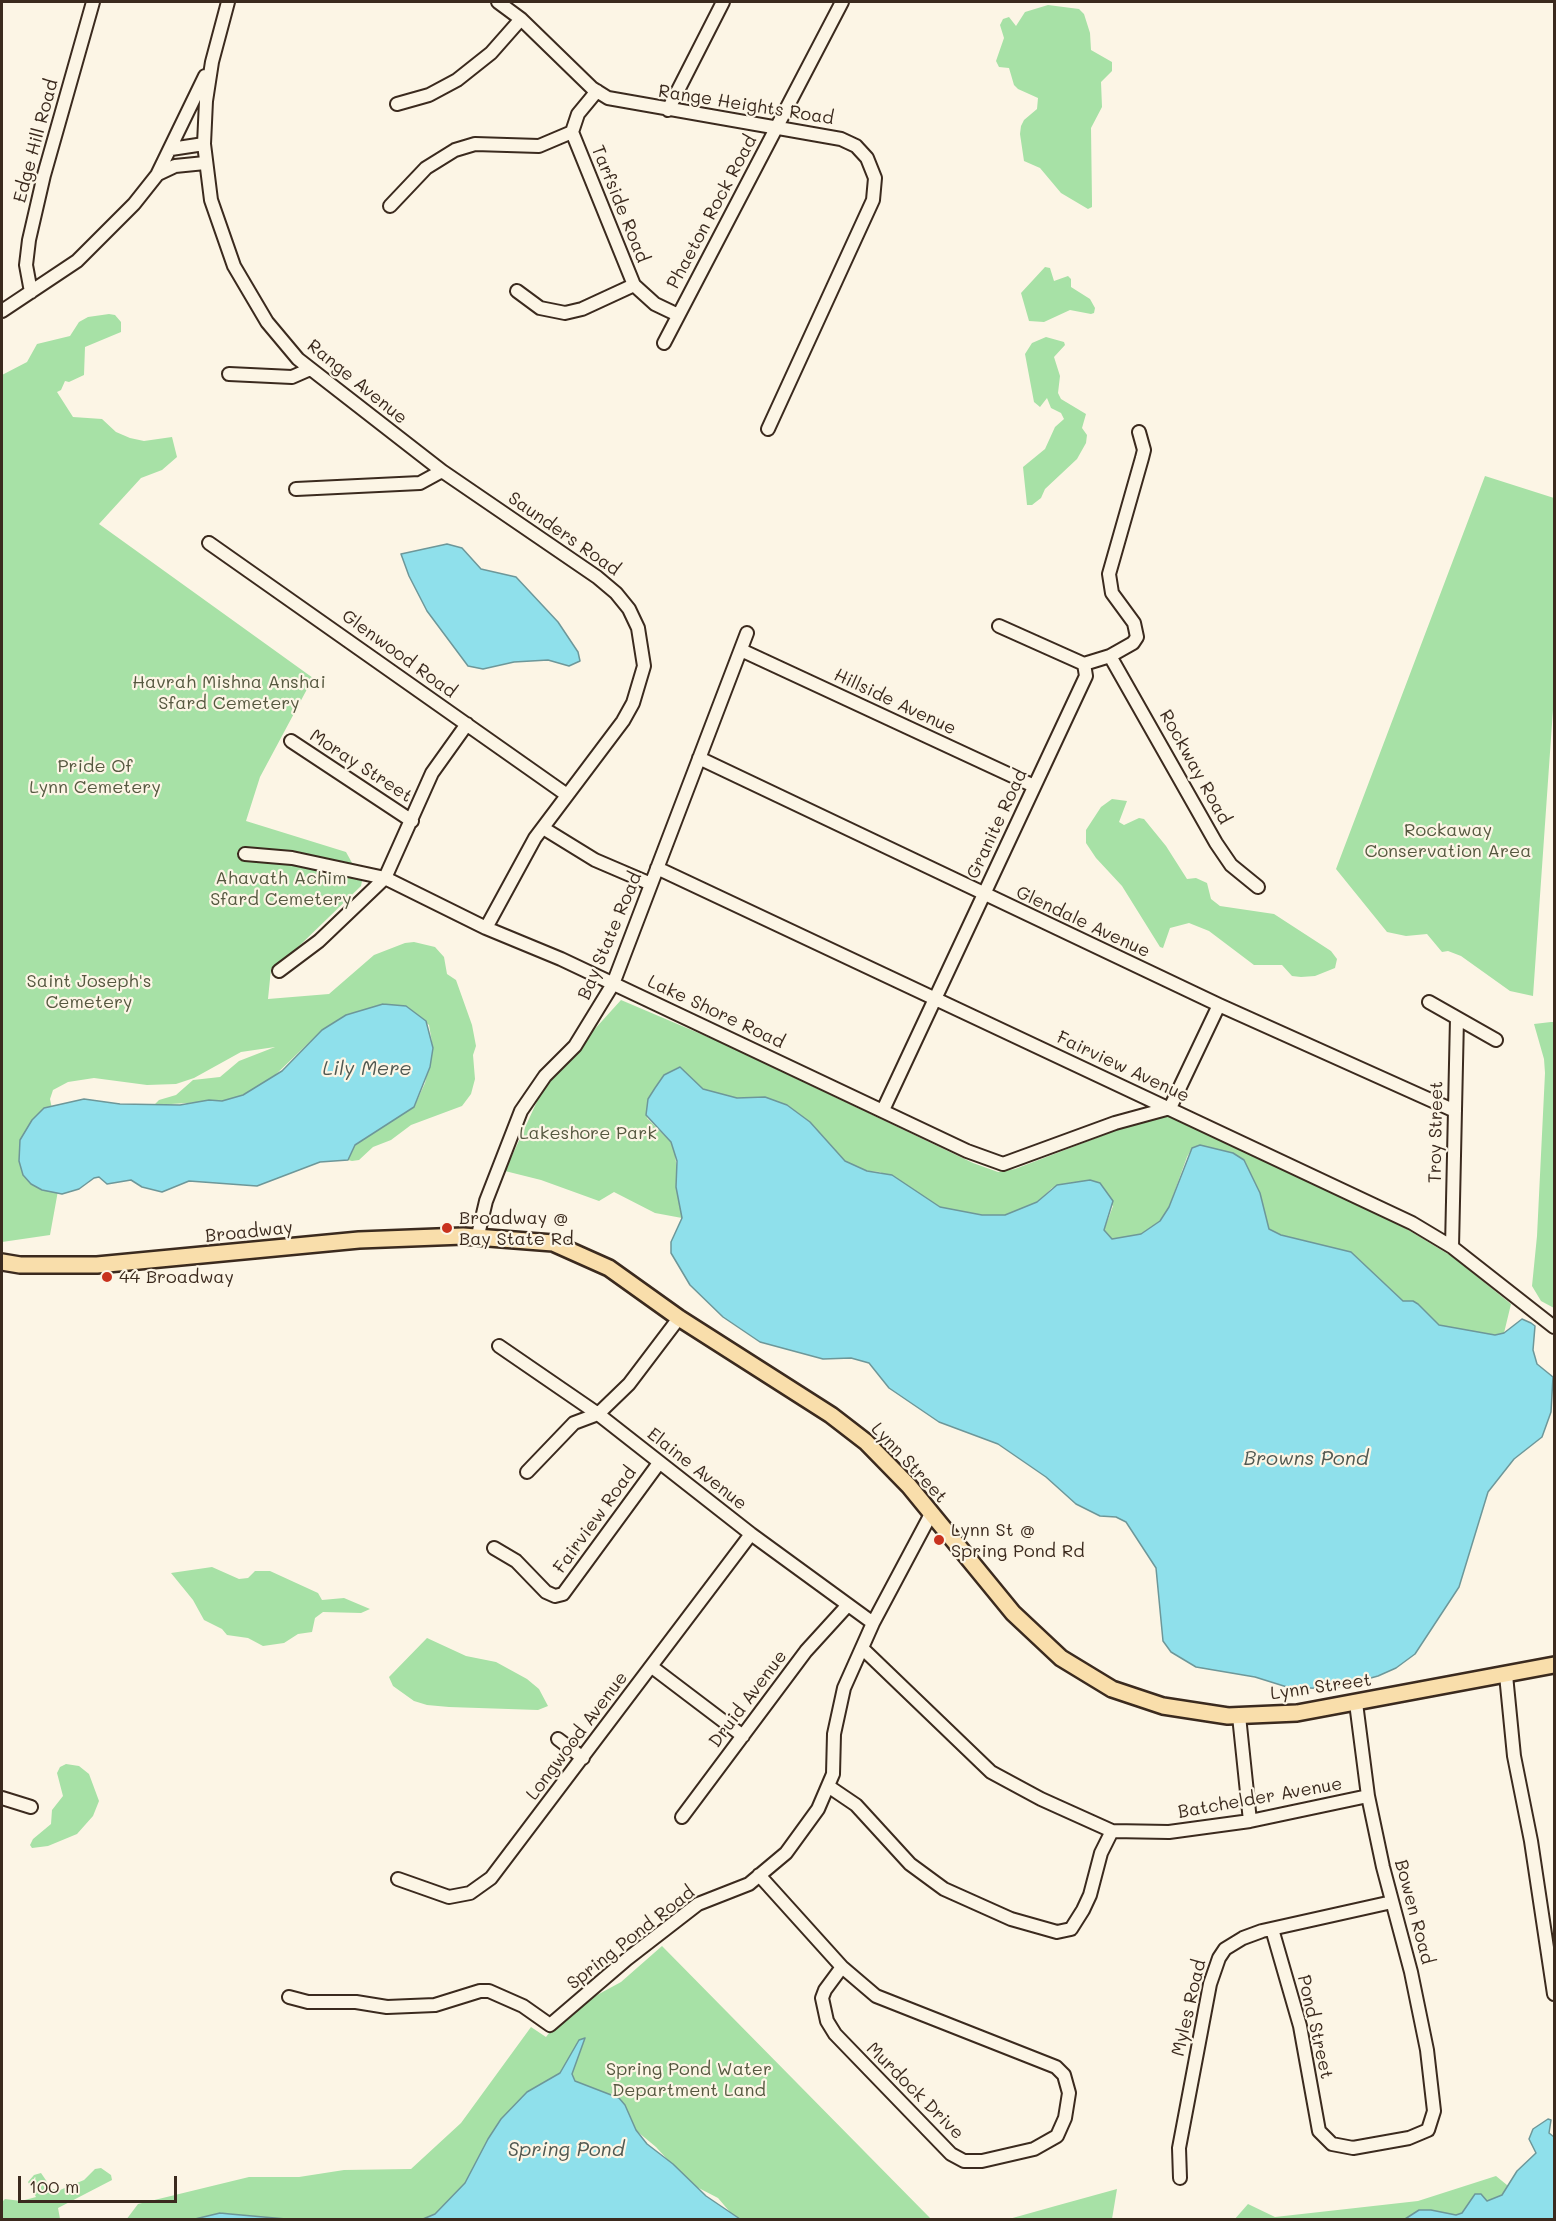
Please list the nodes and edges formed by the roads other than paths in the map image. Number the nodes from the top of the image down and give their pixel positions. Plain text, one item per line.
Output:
1 (93, 2) edge
2 (228, 2) edge
3 (498, 2) edge
4 (723, 2) edge
5 (842, 2) edge
6 (521, 19) junction
7 (212, 62) junction
8 (597, 91) junction
9 (397, 104) dead end
10 (668, 110) junction
11 (777, 129) junction
12 (572, 132) junction
13 (204, 144) junction
14 (171, 149) junction
15 (205, 163) junction
16 (157, 175) junction
17 (390, 206) dead end
18 (634, 285) junction
19 (517, 291) dead end
20 (31, 292) junction
21 (2, 311) edge
22 (678, 315) junction
23 (664, 343) dead end
24 (308, 370) junction
25 (229, 374) dead end
26 (768, 429) dead end
27 (1139, 432) dead end
28 (442, 471) junction
29 (296, 489) dead end
30 (209, 543) dead end
31 (999, 626) dead end
32 (747, 633) dead end
33 (741, 650) junction
34 (1110, 656) junction
35 (1083, 664) junction
36 (467, 724) junction
37 (291, 741) dead end
38 (699, 758) junction
39 (1034, 786) junction
40 (567, 795) junction
41 (412, 821) junction
42 (543, 828) junction
43 (245, 854) dead end
44 (657, 868) junction
45 (385, 878) junction
46 (651, 884) junction
47 (1258, 887) dead end
48 (983, 895) junction
49 (486, 928) junction
50 (279, 971) dead end
51 (613, 984) junction
52 (935, 999) junction
53 (1429, 1002) dead end
54 (1219, 1005) junction
55 (1456, 1018) junction
56 (1496, 1040) dead end
57 (1170, 1108) junction
58 (883, 1110) junction
59 (1455, 1111) junction
60 (478, 1235) junction
61 (502, 1238) joint
62 (1452, 1247) junction
63 (2, 1262) edge
64 (679, 1318) junction
65 (1554, 1327) edge
66 (499, 1346) dead end
67 (598, 1414) junction
68 (659, 1463) junction
69 (527, 1472) dead end
70 (931, 1514) junction
71 (751, 1534) junction
72 (494, 1548) dead end
73 (847, 1606) junction
74 (873, 1623) junction
75 (862, 1648) junction
76 (1554, 1665) edge
77 (652, 1667) junction
78 (1506, 1675) junction
79 (1356, 1703) junction
80 (1239, 1716) junction
81 (742, 1736) junction
82 (558, 1739) dead end
83 (583, 1758) junction
84 (828, 1786) junction
85 (1368, 1796) junction
86 (2, 1798) edge
87 (31, 1807) dead end
88 (682, 1817) dead end
89 (1250, 1821) junction
90 (1112, 1831) junction
91 (759, 1875) junction
92 (398, 1879) dead end
93 (1392, 1902) junction
94 (1272, 1929) junction
95 (842, 1967) junction
96 (1554, 1994) edge
97 (289, 1996) dead end
98 (1322, 2134) joint
99 (1180, 2178) dead end

1 - 20 street, Edge Hill Road
2 - 7 street, Range Avenue
3 - 6 street, Range Heights Road
4 - 10 street
5 - 11 street, Phaeton Rock Road
6 - 8 street, Range Heights Road
6 - 9 street
7 - 13 street, Range Avenue
7 - 14 street
8 - 10 street, Range Heights Road
8 - 12 street, Tarfside Road
10 - 11 street, Range Heights Road
11 - 22 street, Phaeton Rock Road
11 - 26 street, Range Heights Road
12 - 17 street
12 - 18 street, Tarfside Road
13 - 14 street
13 - 15 street, Range Avenue
14 - 16 street
15 - 16 street
15 - 24 street, Range Avenue
16 - 20 street
18 - 19 street
18 - 22 street, Tarfside Road
20 - 21 street
22 - 23 street, Phaeton Rock Road
24 - 25 street
24 - 28 street, Range Avenue
27 - 34 street
28 - 29 street
28 - 40 street, Saunders Road
30 - 36 street, Glenwood Road
31 - 35 street
32 - 33 street, Bay State Road
33 - 38 street, Bay State Road
33 - 39 street, Hillside Avenue
34 - 35 street
34 - 47 street, Rockway Road
35 - 39 street, Granite Road
36 - 40 street, Glenwood Road
36 - 41 street
37 - 41 street, Moray Street
38 - 44 street, Bay State Road
38 - 48 street, Glendale Avenue
39 - 48 street, Granite Road
40 - 42 street, Saunders Road
41 - 45 street
42 - 46 street
42 - 49 street, Saunders Road
43 - 45 street, Lake Shore Road
44 - 46 street, Bay State Road
44 - 52 street, Fairview Avenue
45 - 49 street, Lake Shore Road
45 - 50 street
46 - 51 street, Bay State Road
48 - 52 street, Granite Road
48 - 54 street, Glendale Avenue
49 - 51 street, Lake Shore Road
51 - 58 street, Lake Shore Road
51 - 60 street, Bay State Road
52 - 57 street, Fairview Avenue
52 - 58 street, Granite Road
53 - 55 street
54 - 57 street
54 - 59 street, Glendale Avenue
55 - 56 street
55 - 59 street, Troy Street
57 - 58 street, Lake Shore Road
57 - 62 street, Fairview Avenue
59 - 62 street, Troy Street
60 - 61 main road, Broadway
60 - 63 main road, Broadway
61 - 64 main road, Lynn Street
62 - 65 street, Fairview Avenue
64 - 67 street
64 - 70 main road, Lynn Street
66 - 67 street, Elaine Avenue
67 - 68 street, Elaine Avenue
67 - 69 street
68 - 71 street, Elaine Avenue
68 - 72 street, Fairview Road
70 - 74 street, Spring Pond Road
70 - 80 main road, Lynn Street
71 - 73 street, Elaine Avenue
71 - 77 street, Longwood Avenue
73 - 74 street, Elaine Avenue
73 - 81 street, Druid Avenue
74 - 75 street, Spring Pond Road
75 - 84 street, Spring Pond Road
75 - 90 street, Batchelder Avenue
76 - 78 main road, Lynn Street
77 - 81 street
77 - 83 street, Longwood Avenue
78 - 79 main road, Lynn Street
78 - 96 street
79 - 80 main road, Lynn Street
79 - 85 street, Bowen Road
80 - 89 street
81 - 88 street, Druid Avenue
82 - 83 street
83 - 92 street, Longwood Avenue
84 - 90 street
84 - 91 street, Spring Pond Road
85 - 89 street, Batchelder Avenue
85 - 93 street, Bowen Road
86 - 87 street
89 - 90 street, Batchelder Avenue
91 - 95 street, Murdock Drive
91 - 97 street, Spring Pond Road
93 - 94 street, Myles Road
93 - 98 street, Bowen Road
94 - 98 street, Pond Street
94 - 99 street, Myles Road
95 - 95 street, Murdock Drive

